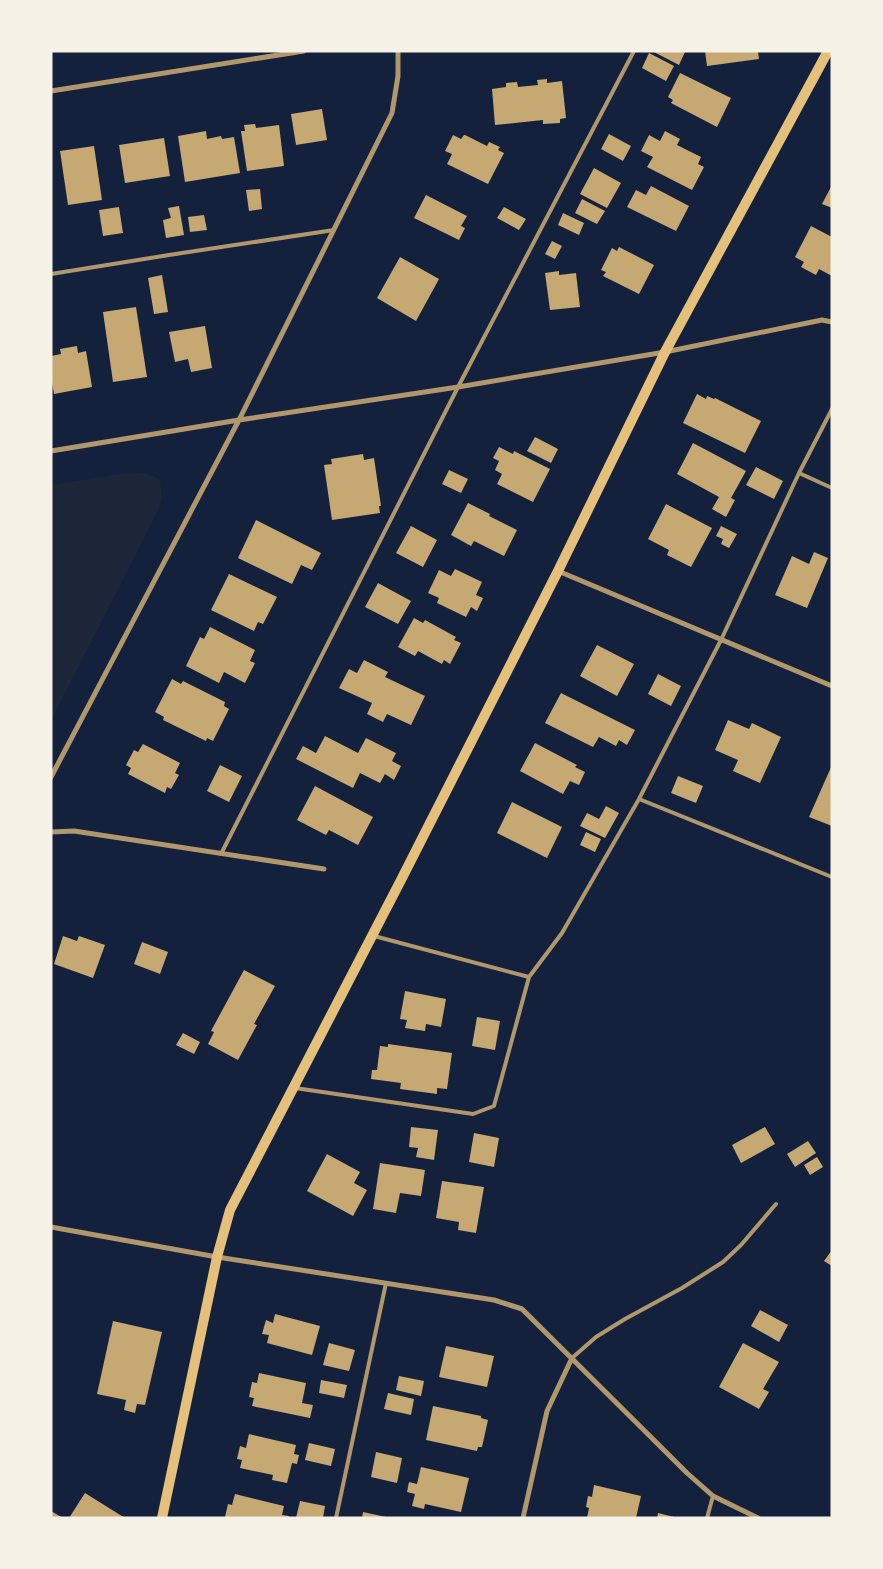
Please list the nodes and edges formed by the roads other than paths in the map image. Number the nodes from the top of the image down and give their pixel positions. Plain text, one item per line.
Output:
1 (304, 51) edge
2 (398, 51) edge
3 (634, 51) edge
4 (828, 51) edge
5 (51, 91) edge
6 (334, 230) junction
7 (51, 274) edge
8 (832, 322) edge
9 (665, 352) junction
10 (458, 387) junction
11 (832, 409) edge
12 (239, 420) junction
13 (51, 451) edge
14 (799, 473) junction
15 (832, 488) edge
16 (558, 571) junction
17 (721, 640) junction
18 (832, 686) edge
19 (51, 778) edge
20 (639, 799) junction
21 (51, 832) edge
22 (222, 854) junction
23 (324, 869) dead end
24 (832, 877) edge
25 (372, 936) junction
26 (529, 977) junction
27 (293, 1088) junction
28 (776, 1204) dead end
29 (51, 1227) edge
30 (217, 1256) junction
31 (386, 1283) junction
32 (572, 1358) junction
33 (713, 1496) junction
34 (162, 1518) edge
35 (336, 1518) edge
36 (523, 1518) edge
37 (707, 1518) edge
38 (758, 1518) edge

1 - 5 street
2 - 6 street
3 - 10 lane
4 - 9 main road
6 - 7 lane
6 - 12 street
8 - 9 street
9 - 10 street
9 - 16 main road
10 - 12 street
10 - 22 lane
11 - 14 lane
12 - 13 street
12 - 19 street
14 - 15 lane
14 - 17 lane
16 - 17 street
16 - 25 main road
17 - 18 street
17 - 20 lane
20 - 24 lane
20 - 26 lane
21 - 22 street
22 - 23 street
25 - 26 lane
25 - 27 main road
26 - 27 lane
27 - 30 main road
28 - 32 lane
29 - 30 street
30 - 31 street
30 - 34 main road
31 - 32 street
31 - 35 lane
32 - 33 street
32 - 36 street
33 - 37 lane
33 - 38 street

